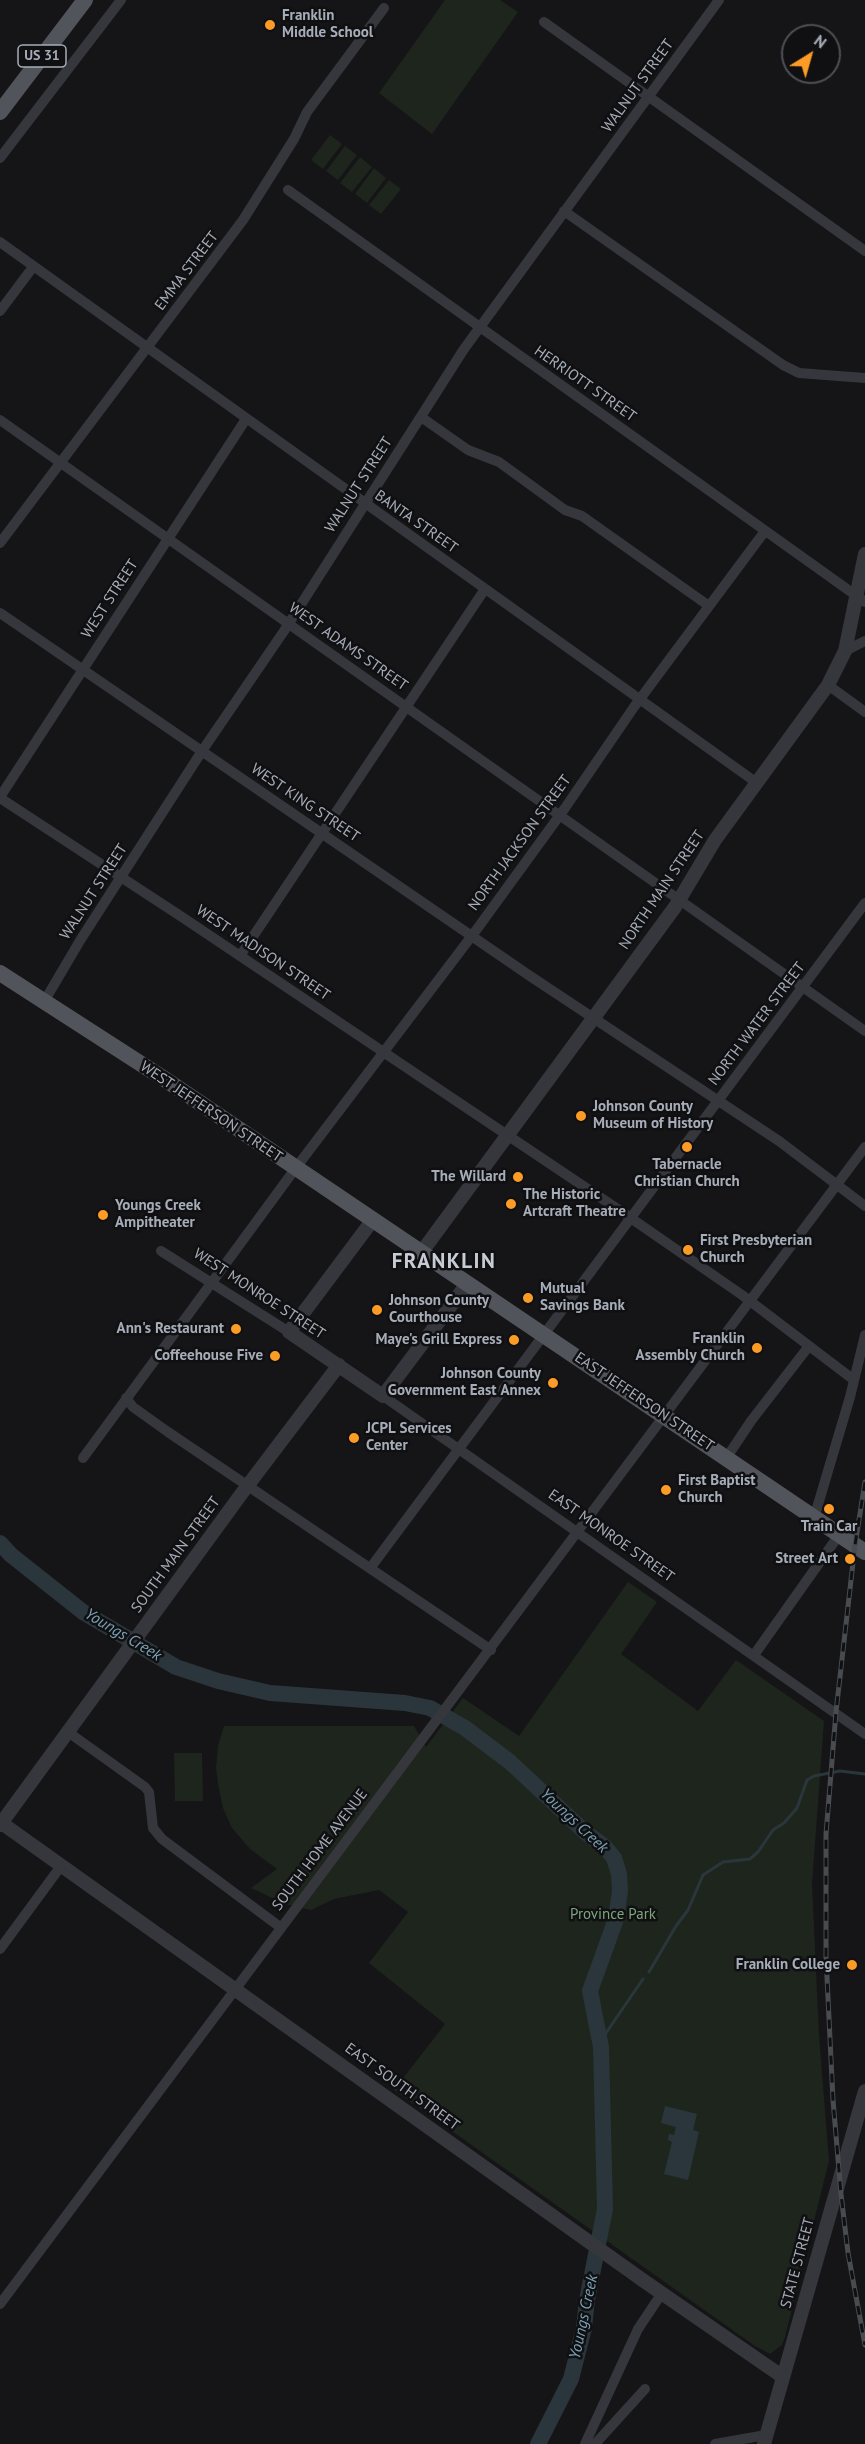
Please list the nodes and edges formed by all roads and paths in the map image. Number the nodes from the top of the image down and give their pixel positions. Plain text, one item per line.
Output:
1 (85, 0) edge
2 (121, 0) edge
3 (719, 0) edge
4 (384, 8) dead end
5 (544, 22) dead end
6 (648, 97) junction
7 (0, 112) edge
8 (0, 159) edge
9 (288, 190) dead end
10 (564, 211) junction
11 (0, 242) edge
12 (865, 251) edge
13 (33, 267) junction
14 (0, 311) edge
15 (480, 327) junction
16 (146, 348) junction
17 (865, 378) edge
18 (421, 417) junction
19 (246, 419) junction
20 (0, 420) edge
21 (60, 462) junction
22 (364, 503) junction
23 (765, 531) junction
24 (168, 539) junction
25 (0, 543) edge
26 (865, 554) edge
27 (485, 589) junction
28 (861, 599) edge
29 (709, 606) junction
30 (0, 613) edge
31 (289, 623) junction
32 (865, 641) edge
33 (845, 651) junction
34 (83, 668) junction
35 (828, 685) junction
36 (640, 700) junction
37 (406, 706) junction
38 (865, 712) edge
39 (202, 751) junction
40 (757, 783) junction
41 (0, 797) edge
42 (560, 815) junction
43 (323, 832) junction
44 (121, 878) junction
45 (679, 899) junction
46 (865, 903) edge
47 (471, 935) junction
48 (240, 956) junction
49 (0, 972) edge
50 (804, 987) junction
51 (45, 1000) junction
52 (594, 1018) junction
53 (865, 1031) edge
54 (384, 1052) junction
55 (718, 1100) junction
56 (507, 1135) junction
57 (865, 1147) edge
58 (296, 1168) junction
59 (837, 1185) junction
60 (865, 1206) edge
61 (632, 1218) junction
62 (372, 1221) junction
63 (162, 1251) dead end
64 (421, 1253) junction
65 (211, 1284) junction
66 (467, 1284) junction
67 (751, 1302) junction
68 (289, 1332) junction
69 (544, 1335) junction
70 (865, 1335) edge
71 (809, 1346) junction
72 (339, 1365) junction
73 (854, 1380) junction
74 (383, 1396) junction
75 (126, 1398) junction
76 (665, 1416) junction
77 (459, 1450) junction
78 (727, 1457) junction
79 (83, 1458) dead end
80 (248, 1485) junction
81 (814, 1518) junction
82 (577, 1532) junction
83 (839, 1534) junction
84 (865, 1552) edge
85 (371, 1567) junction
86 (491, 1650) junction
87 (754, 1655) junction
88 (68, 1732) junction
89 (865, 1734) edge
90 (1, 1823) edge
91 (61, 1866) junction
92 (280, 1927) junction
93 (0, 1949) edge
94 (236, 1988) junction
95 (865, 2091) edge
96 (662, 2293) junction
97 (0, 2304) edge
98 (783, 2377) junction
99 (645, 2389) dead end
100 (765, 2440) edge
101 (721, 2443) edge
102 (585, 2444) edge
103 (595, 2444) edge

1 - 7 main road, US 31
2 - 8 street
3 - 6 street, WALNUT STREET
4 - 16 street, EMMA STREET
5 - 6 street
6 - 10 street, WALNUT STREET
6 - 12 street
9 - 15 street, HERRIOTT STREET
10 - 15 street, WALNUT STREET
10 - 17 street
11 - 13 street, BANTA STREET
13 - 14 street
13 - 16 street, BANTA STREET
15 - 18 street, WALNUT STREET
15 - 23 street, HERRIOTT STREET
16 - 19 street, BANTA STREET
16 - 21 street, EMMA STREET
18 - 22 street, WALNUT STREET
18 - 29 street
19 - 22 street, BANTA STREET
19 - 24 street, WEST STREET
20 - 21 street, WEST ADAMS STREET
21 - 24 street, WEST ADAMS STREET
21 - 25 street, EMMA STREET
22 - 27 street, BANTA STREET
22 - 31 street, WALNUT STREET
23 - 28 street, HERRIOTT STREET
23 - 29 street, NORTH JACKSON STREET
24 - 31 street, WEST ADAMS STREET
24 - 34 street, WEST STREET
26 - 28 street, NORTH MAIN STREET
27 - 36 street, BANTA STREET
27 - 37 street
28 - 33 street, NORTH MAIN STREET
29 - 36 street, NORTH JACKSON STREET
30 - 34 street, WEST KING STREET
31 - 37 street, WEST ADAMS STREET
31 - 39 street, WALNUT STREET
32 - 33 street
33 - 35 street, NORTH MAIN STREET
34 - 39 street, WEST KING STREET
34 - 41 street, WEST STREET
35 - 38 street
35 - 40 street, NORTH MAIN STREET
36 - 40 street, BANTA STREET
36 - 42 street, NORTH JACKSON STREET
37 - 42 street, WEST ADAMS STREET
37 - 43 street
39 - 43 street, WEST KING STREET
39 - 44 street, WALNUT STREET
40 - 45 street, NORTH MAIN STREET
41 - 44 street, WEST MADISON STREET
42 - 45 street, WEST ADAMS STREET
42 - 47 street, NORTH JACKSON STREET
43 - 47 street, WEST KING STREET
43 - 48 street
44 - 48 street, WEST MADISON STREET
44 - 51 street, WALNUT STREET
45 - 50 street, WEST ADAMS STREET
45 - 52 street, NORTH MAIN STREET
46 - 50 street, NORTH WATER STREET
47 - 52 street, WEST KING STREET
47 - 54 street, NORTH JACKSON STREET
48 - 54 street, WEST MADISON STREET
49 - 51 main road, WEST JEFFERSON STREET
50 - 53 street, WEST ADAMS STREET
50 - 55 street, NORTH WATER STREET
51 - 58 main road, WEST JEFFERSON STREET
52 - 55 street, WEST KING STREET
52 - 56 street, NORTH MAIN STREET
54 - 56 street, WEST MADISON STREET
54 - 58 street, NORTH JACKSON STREET
55 - 59 street, WEST KING STREET
55 - 61 street, NORTH WATER STREET
56 - 61 street, WEST MADISON STREET
56 - 64 street, NORTH MAIN STREET
57 - 59 street, SOUTH HOME AVENUE
58 - 62 main road, WEST JEFFERSON STREET
58 - 65 street, NORTH JACKSON STREET
59 - 60 street, WEST KING STREET
59 - 67 street, SOUTH HOME AVENUE
61 - 67 street, WEST MADISON STREET
61 - 69 street, NORTH WATER STREET
62 - 64 main road, WEST JEFFERSON STREET
62 - 68 street
63 - 65 street, WEST MONROE STREET
64 - 66 main road, EAST JEFFERSON STREET
65 - 68 street, WEST MONROE STREET
65 - 75 street, NORTH JACKSON STREET
66 - 69 main road, EAST JEFFERSON STREET
66 - 74 street
67 - 71 street, WEST MADISON STREET
67 - 76 street, SOUTH HOME AVENUE
68 - 72 street, WEST MONROE STREET
69 - 76 main road, EAST JEFFERSON STREET
69 - 77 street, NORTH WATER STREET
70 - 73 street
71 - 73 street, WEST MADISON STREET
71 - 78 street
72 - 74 street, EAST MONROE STREET
72 - 80 street, SOUTH MAIN STREET
73 - 81 street
74 - 77 street, EAST MONROE STREET
75 - 79 street, NORTH JACKSON STREET
75 - 80 street
76 - 78 main road, EAST JEFFERSON STREET
76 - 82 street, SOUTH HOME AVENUE
77 - 82 street, EAST MONROE STREET
77 - 85 street, NORTH WATER STREET
78 - 81 main road, EAST JEFFERSON STREET
80 - 85 street
80 - 88 street, SOUTH MAIN STREET
81 - 83 main road, EAST JEFFERSON STREET
82 - 86 street, SOUTH HOME AVENUE
82 - 87 street, EAST MONROE STREET
83 - 84 main road, EAST JEFFERSON STREET
83 - 87 street
85 - 86 street
86 - 92 street, SOUTH HOME AVENUE
87 - 89 street, EAST MONROE STREET
88 - 90 street, SOUTH MAIN STREET
88 - 92 street
90 - 91 street, EAST SOUTH STREET
91 - 93 street
91 - 94 street, EAST SOUTH STREET
92 - 94 street, SOUTH HOME AVENUE
94 - 96 street, EAST SOUTH STREET
94 - 97 street, SOUTH HOME AVENUE
95 - 98 street, STATE STREET
96 - 98 street, EAST SOUTH STREET
96 - 102 street
98 - 100 street, STATE STREET
99 - 103 street
100 - 101 street

